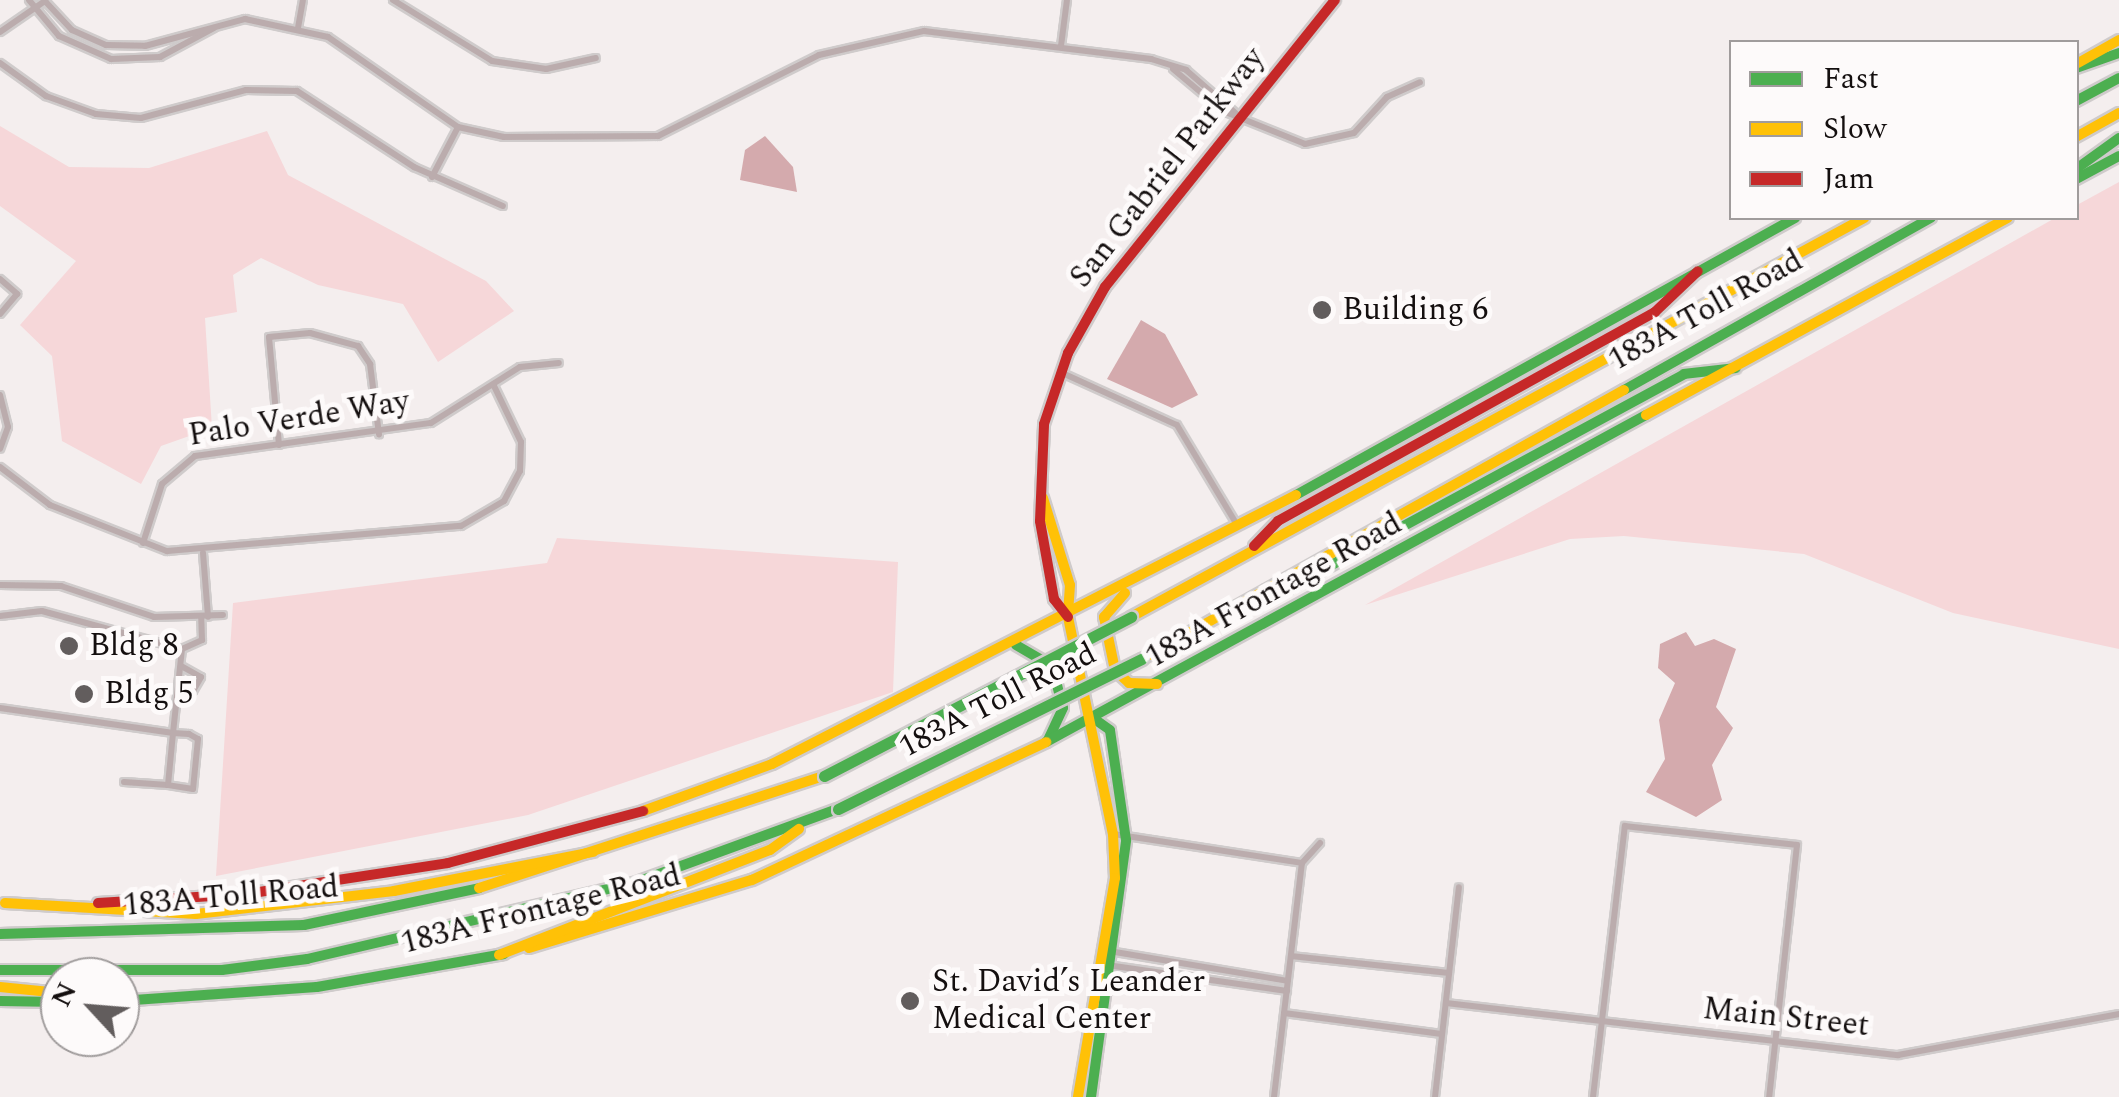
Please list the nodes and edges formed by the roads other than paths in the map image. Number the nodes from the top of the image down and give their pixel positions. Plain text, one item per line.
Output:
1 (29, 0) edge
2 (44, 0) edge
3 (303, 0) edge
4 (393, 0) edge
5 (1067, 0) edge
6 (1335, 0) edge
7 (34, 8) junction
8 (223, 22) junction
9 (298, 29) junction
10 (0, 32) edge
11 (2119, 40) edge
12 (1061, 46) junction
13 (2119, 53) edge
14 (596, 58) dead end
15 (0, 63) edge
16 (2079, 64) edge
17 (2079, 65) edge
18 (2119, 78) edge
19 (1420, 82) dead end
20 (2079, 99) edge
21 (2119, 113) edge
22 (1240, 118) junction
23 (458, 127) junction
24 (2079, 135) edge
25 (2119, 138) edge
26 (2119, 156) edge
27 (2079, 167) edge
28 (432, 177) junction
29 (2079, 178) edge
30 (503, 206) dead end
31 (1791, 220) edge
32 (1860, 220) edge
33 (1927, 220) edge
34 (2004, 220) edge
35 (1698, 271) junction
36 (0, 280) edge
37 (0, 314) edge
38 (559, 363) dead end
39 (1736, 368) junction
40 (1060, 372) junction
41 (494, 386) junction
42 (0, 395) edge
43 (379, 434) junction
44 (279, 445) junction
45 (0, 450) edge
46 (0, 467) edge
47 (1042, 496) junction
48 (1236, 523) junction
49 (143, 543) junction
50 (202, 553) junction
51 (1246, 554) junction
52 (0, 586) edge
53 (1130, 587) junction
54 (1262, 590) junction
55 (223, 615) dead end
56 (0, 616) edge
57 (1068, 616) junction
58 (205, 617) junction
59 (1016, 646) junction
60 (182, 649) junction
61 (180, 666) junction
62 (1161, 684) junction
63 (178, 690) junction
64 (0, 708) edge
65 (1094, 718) junction
66 (174, 733) junction
67 (1047, 742) junction
68 (124, 782) dead end
69 (168, 785) junction
70 (815, 818) junction
71 (1113, 834) junction
72 (656, 839) junction
73 (1126, 840) junction
74 (1320, 844) dead end
75 (1302, 863) junction
76 (1459, 887) dead end
77 (3, 903) edge
78 (0, 934) edge
79 (499, 954) junction
80 (1291, 956) junction
81 (1108, 958) junction
82 (0, 970) edge
83 (1449, 973) junction
84 (1288, 980) junction
85 (0, 987) edge
86 (40, 991) edge
87 (1286, 991) junction
88 (140, 999) edge
89 (0, 1001) edge
90 (40, 1002) edge
91 (1446, 1003) junction
92 (1284, 1014) junction
93 (2119, 1014) edge
94 (1602, 1023) junction
95 (1442, 1034) junction
96 (1775, 1042) junction
97 (1078, 1097) edge
98 (1091, 1097) edge
99 (1274, 1097) edge
100 (1435, 1097) edge
101 (1594, 1097) edge
102 (1769, 1097) edge

1 - 7 street
2 - 7 street
2 - 8 street
3 - 9 street
4 - 14 street
5 - 12 street
6 - 22 main road, San Gabriel Parkway
7 - 8 street
7 - 10 street
8 - 9 street
9 - 23 street
11 - 16 main road
12 - 22 street
12 - 23 street
13 - 17 main road
15 - 28 street
18 - 20 main road
19 - 22 street
21 - 24 main road
22 - 40 main road, San Gabriel Parkway
23 - 28 street
25 - 27 main road
26 - 29 main road
28 - 30 street
31 - 35 main road, 183A Frontage Road
32 - 51 main road, 183A Toll Road
33 - 54 main road, 183A Toll Road
34 - 39 main road, 183A Frontage Road
35 - 48 main road, 183A Frontage Road
35 - 51 main road
36 - 37 street
38 - 41 street, Palo Verde Way
39 - 54 main road
39 - 62 main road, 183A Frontage Road
40 - 47 main road, San Gabriel Parkway
40 - 48 street
41 - 43 street, Palo Verde Way
41 - 50 street
42 - 45 street
43 - 44 street, Palo Verde Way
43 - 44 street
44 - 49 street, Palo Verde Way
46 - 49 street
47 - 57 main road, San Gabriel Parkway
47 - 57 main road, San Gabriel Parkway
48 - 53 main road, 183A Frontage Road
49 - 50 street
50 - 58 street
51 - 72 main road, 183A Toll Road, bridge
52 - 58 street
53 - 57 main road, 183A Frontage Road
53 - 62 main road
54 - 70 main road, 183A Toll Road, bridge
55 - 58 street
56 - 60 street
57 - 59 main road, 183A Frontage Road
57 - 65 main road, San Gabriel Parkway
58 - 60 street
59 - 67 main road
59 - 77 main road, 183A Frontage Road
60 - 61 street
61 - 63 street
61 - 63 street
62 - 65 main road, 183A Frontage Road
63 - 66 street
64 - 66 street
65 - 67 main road, 183A Frontage Road
65 - 71 main road, San Gabriel Parkway
65 - 73 main road, San Gabriel Parkway
66 - 69 street
66 - 69 street
67 - 79 main road, 183A Frontage Road
68 - 69 street
70 - 79 main road
70 - 82 main road, 183A Toll Road
71 - 73 street
71 - 81 main road, San Gabriel Parkway
72 - 77 main road
72 - 78 main road, 183A Toll Road
73 - 75 street
73 - 81 main road, San Gabriel Parkway
74 - 75 street
75 - 80 street
76 - 83 street
79 - 88 main road, 183A Frontage Road
80 - 83 street
80 - 84 street
81 - 84 street
81 - 87 street
81 - 97 main road, San Gabriel Parkway
81 - 98 main road, San Gabriel Parkway
83 - 91 street
84 - 87 street
85 - 86 main road
87 - 92 street
89 - 90 main road
91 - 94 street, Main Street
91 - 95 street
92 - 95 street
92 - 99 street
93 - 96 street, Main Street
94 - 96 street, Main Street
94 - 96 street
94 - 101 street
95 - 100 street
96 - 102 street

